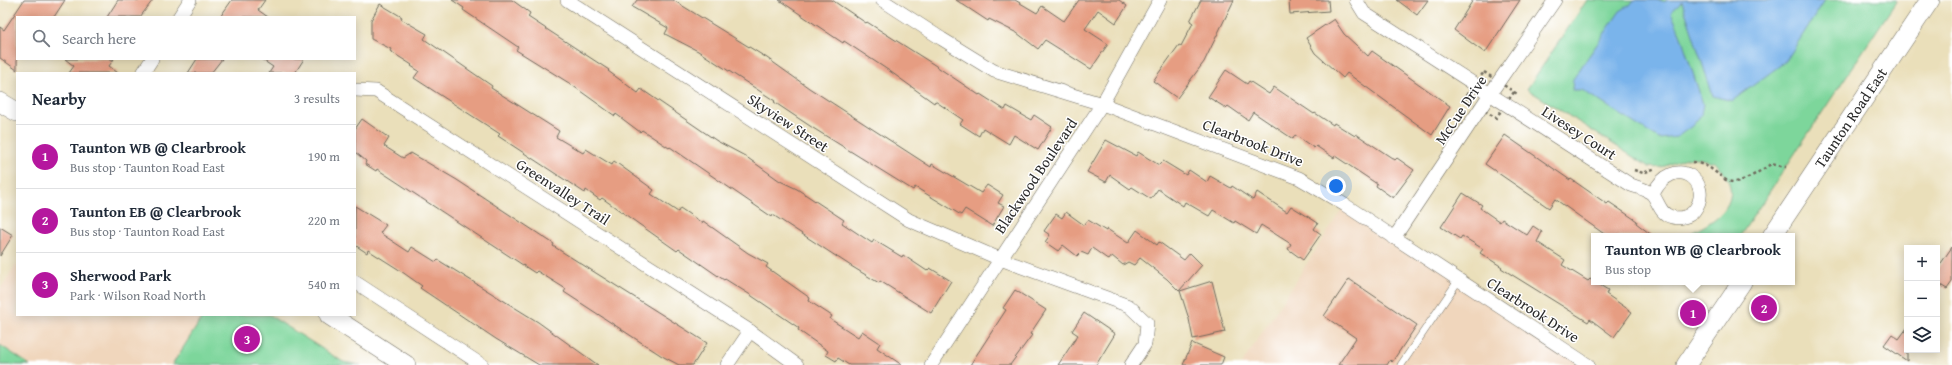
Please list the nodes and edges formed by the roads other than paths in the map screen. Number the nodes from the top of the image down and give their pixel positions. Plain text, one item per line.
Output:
1 (190, 0) edge
2 (567, 0) edge
3 (882, 0) edge
4 (1160, 0) edge
5 (1356, 0) edge
6 (1555, 0) edge
7 (1930, 0) edge
8 (180, 16) edge
9 (151, 60) edge
10 (144, 72) edge
11 (356, 90) edge
12 (1490, 94) junction
13 (0, 102) edge
14 (1102, 104) junction
15 (16, 111) edge
16 (1653, 194) dead end
17 (1774, 233) edge
18 (1394, 238) junction
19 (1000, 259) junction
20 (1458, 280) junction
21 (356, 283) edge
22 (1740, 285) edge
23 (332, 316) edge
24 (750, 331) junction
25 (406, 365) edge
26 (482, 365) edge
27 (727, 365) edge
28 (797, 365) edge
29 (932, 365) edge
30 (1131, 365) edge
31 (1401, 365) edge
32 (1588, 365) edge
33 (1686, 365) edge

1 - 8 street
2 - 19 street, Skyview Street
3 - 14 street, Clearbrook Drive
4 - 14 street, Blackwood Boulevard
5 - 12 street, Livesey Court
6 - 12 street, McCue Drive
7 - 17 main road, Taunton Road East
9 - 10 street
11 - 24 street, Greenvalley Trail
12 - 16 street, Livesey Court
12 - 18 street, McCue Drive
13 - 15 main road
14 - 18 street, Clearbrook Drive
14 - 19 street, Blackwood Boulevard
18 - 20 street, Clearbrook Drive
19 - 29 street, Blackwood Boulevard
19 - 30 street, Skyview Street
20 - 31 lane
20 - 32 street, Clearbrook Drive
21 - 26 street
22 - 33 main road
23 - 25 main road
24 - 27 street
24 - 28 street, Greenvalley Trail

